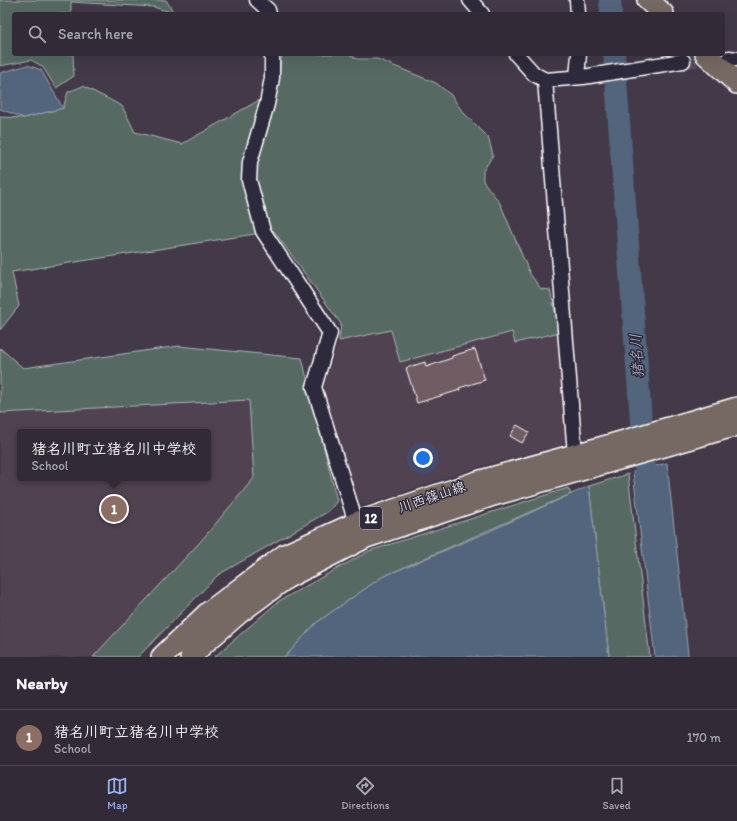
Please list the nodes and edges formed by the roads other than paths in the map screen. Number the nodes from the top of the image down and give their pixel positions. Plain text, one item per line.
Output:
1 (258, 0) edge
2 (470, 0) edge
3 (577, 0) edge
4 (648, 0) edge
5 (268, 12) edge
6 (480, 12) edge
7 (578, 12) edge
8 (661, 12) edge
9 (272, 56) edge
10 (518, 56) edge
11 (579, 56) edge
12 (708, 56) edge
13 (683, 61) tunnel mouth
14 (580, 77) junction
15 (545, 80) junction
16 (737, 83) edge
17 (737, 408) edge
18 (737, 425) edge
19 (686, 431) junction
20 (615, 452) junction
21 (575, 454) junction
22 (356, 523) junction
23 (162, 657) edge
24 (191, 657) edge

1 - 5 street
2 - 6 street
3 - 7 street
4 - 8 main road
9 - 22 street
10 - 15 street
11 - 14 street
12 - 16 main road
13 - 14 street
14 - 15 street
15 - 21 street
17 - 19 main road, 川西篠山線 / 12
18 - 19 main road, 川西篠山線 / 12
19 - 20 main road, 川西篠山線 / 12
20 - 21 main road, 川西篠山線 / 12
20 - 24 main road, 川西篠山線 / 12
21 - 22 main road, 川西篠山線 / 12
22 - 23 main road, 川西篠山線 / 12

